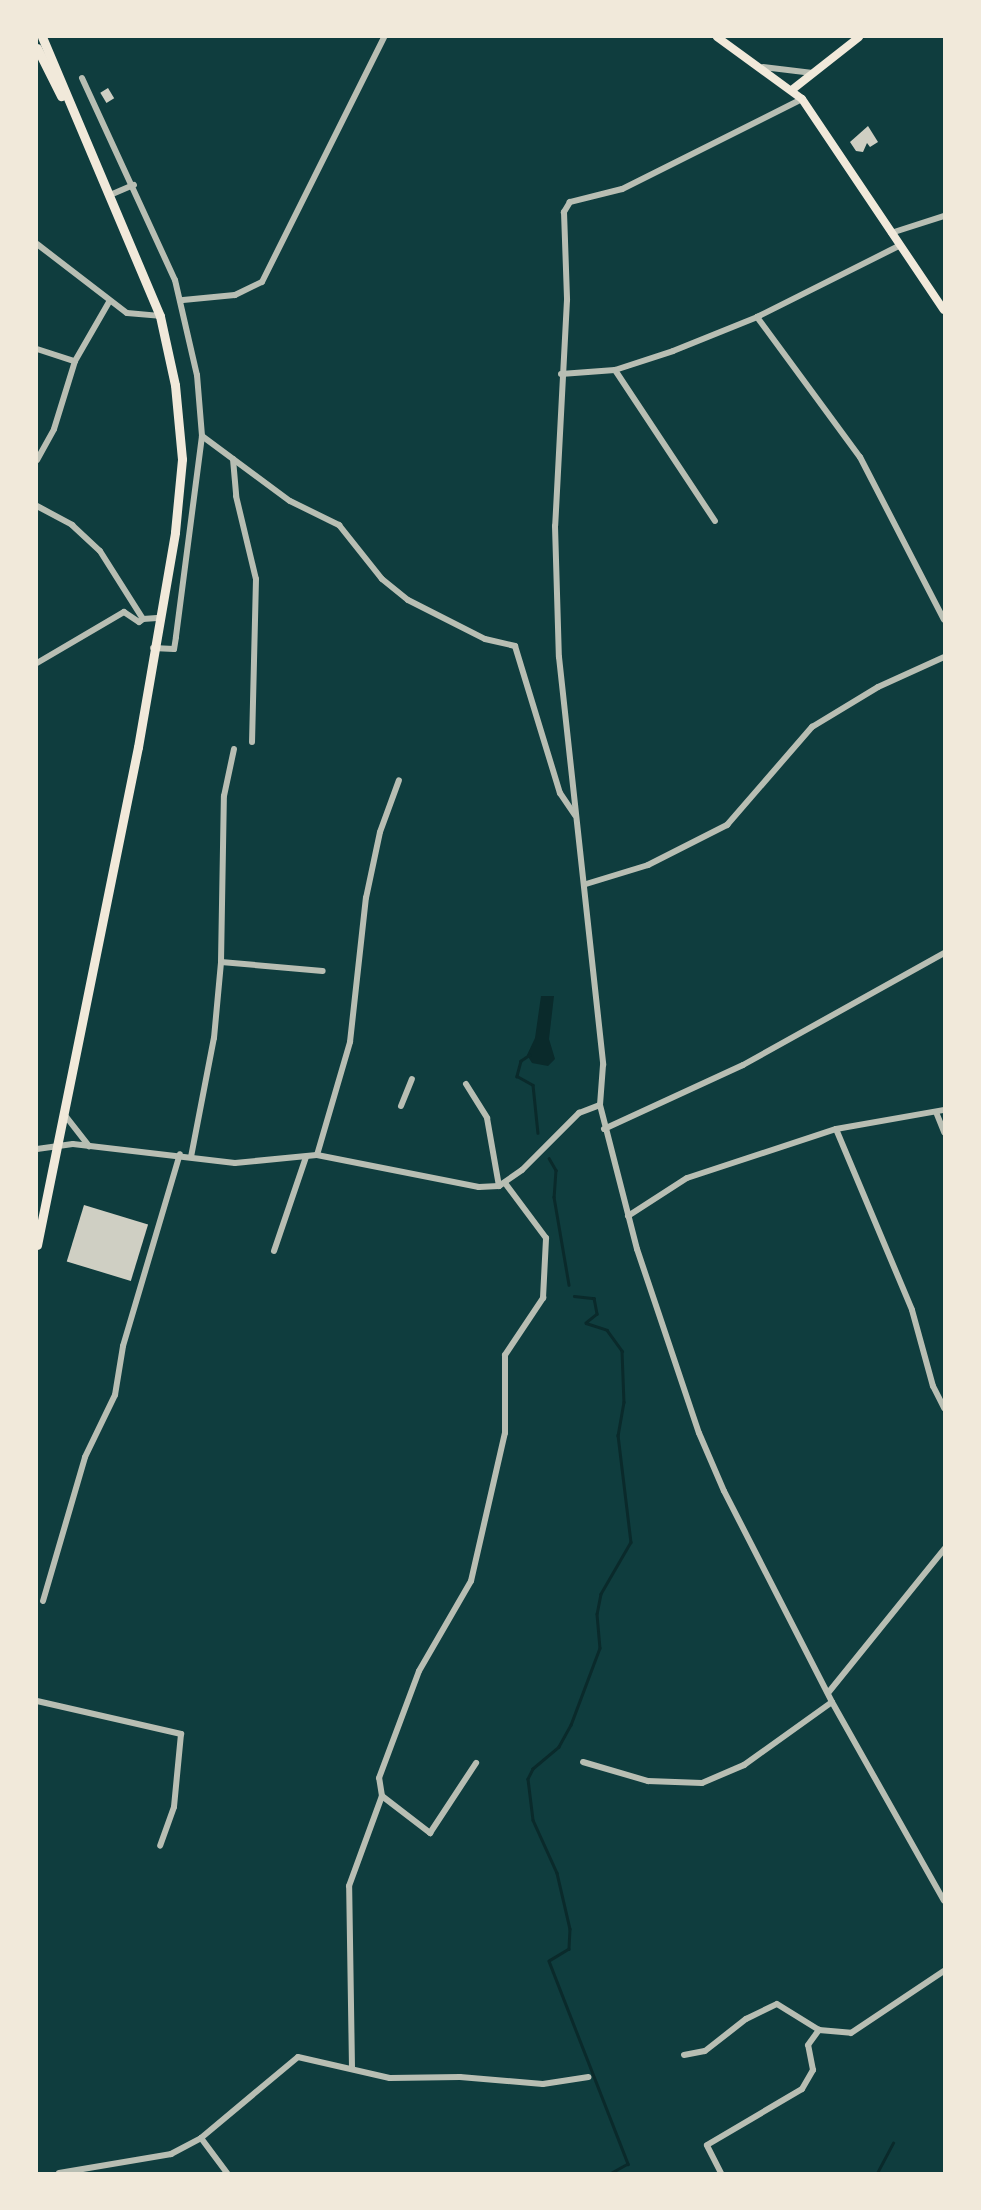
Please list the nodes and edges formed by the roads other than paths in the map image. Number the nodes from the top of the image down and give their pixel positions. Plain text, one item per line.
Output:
1 (42, 37) edge
2 (384, 37) edge
3 (717, 37) edge
4 (859, 37) edge
5 (37, 48) edge
6 (763, 67) junction
7 (813, 73) junction
8 (82, 78) dead end
9 (793, 89) junction
10 (802, 99) junction
11 (68, 107) junction
12 (134, 185) junction
13 (110, 195) junction
14 (944, 216) edge
15 (891, 233) junction
16 (37, 244) edge
17 (899, 246) junction
18 (183, 300) junction
19 (109, 302) junction
20 (944, 310) edge
21 (160, 316) junction
22 (757, 317) junction
23 (37, 349) edge
24 (75, 361) junction
25 (615, 370) junction
26 (561, 374) junction
27 (202, 436) junction
28 (233, 459) junction
29 (37, 460) edge
30 (37, 506) edge
31 (715, 521) dead end
32 (157, 618) junction
33 (143, 619) junction
34 (944, 620) edge
35 (153, 648) junction
36 (944, 657) edge
37 (37, 663) edge
38 (252, 742) dead end
39 (233, 749) dead end
40 (399, 780) dead end
41 (576, 817) junction
42 (586, 884) junction
43 (944, 953) edge
44 (221, 962) junction
45 (323, 971) dead end
46 (412, 1079) dead end
47 (466, 1084) dead end
48 (600, 1105) junction
49 (401, 1106) dead end
50 (944, 1110) edge
51 (64, 1112) junction
52 (936, 1112) junction
53 (604, 1129) junction
54 (836, 1129) junction
55 (944, 1132) edge
56 (58, 1144) junction
57 (89, 1146) junction
58 (37, 1149) edge
59 (180, 1154) junction
60 (317, 1155) junction
61 (191, 1157) junction
62 (306, 1157) junction
63 (502, 1184) junction
64 (628, 1216) junction
65 (37, 1245) edge
66 (274, 1251) dead end
67 (944, 1408) edge
68 (944, 1549) edge
69 (43, 1601) dead end
70 (828, 1693) junction
71 (37, 1702) edge
72 (832, 1702) junction
73 (583, 1762) dead end
74 (475, 1763) dead end
75 (382, 1796) junction
76 (160, 1846) dead end
77 (944, 1901) edge
78 (944, 1971) edge
79 (819, 2031) junction
80 (684, 2055) dead end
81 (352, 2068) junction
82 (588, 2077) dead end
83 (201, 2138) junction
84 (59, 2173) edge
85 (227, 2173) edge
86 (721, 2173) edge

1 - 11 main road
2 - 18 street
3 - 6 main road
4 - 7 main road
5 - 11 main road
6 - 7 street
6 - 9 main road
7 - 9 main road
8 - 12 street
9 - 10 main road
10 - 15 main road
10 - 26 street
11 - 13 main road
12 - 13 street
12 - 18 street
13 - 21 main road
14 - 15 street
15 - 17 main road
16 - 19 street
17 - 20 main road
17 - 22 street
18 - 27 street
19 - 21 street
19 - 24 street
21 - 32 main road
22 - 25 street
22 - 34 street
23 - 24 street
24 - 29 street
25 - 26 street
25 - 31 street
26 - 41 street
27 - 28 street
27 - 35 street
28 - 38 street
28 - 41 street
30 - 33 street
32 - 33 street
32 - 35 main road
33 - 37 street
35 - 51 main road
36 - 42 street
39 - 44 street
40 - 60 street
41 - 42 street
42 - 48 street
43 - 53 street
44 - 45 street
44 - 61 street
46 - 49 street
47 - 63 street
48 - 53 street
48 - 63 street
50 - 52 street
51 - 56 main road
51 - 57 street
52 - 54 street
52 - 55 street
53 - 64 street
54 - 64 street
54 - 67 street
56 - 57 street
56 - 58 street
56 - 65 main road
57 - 59 street
59 - 61 street
59 - 69 street
60 - 62 street
60 - 63 street
61 - 62 street
62 - 66 street
63 - 75 street
64 - 70 street
68 - 70 street
70 - 72 street
71 - 76 street
72 - 73 street
72 - 77 street
74 - 75 street
75 - 81 street
78 - 79 street
79 - 80 street
79 - 86 street
81 - 82 street
81 - 83 street
83 - 84 street
83 - 85 street

